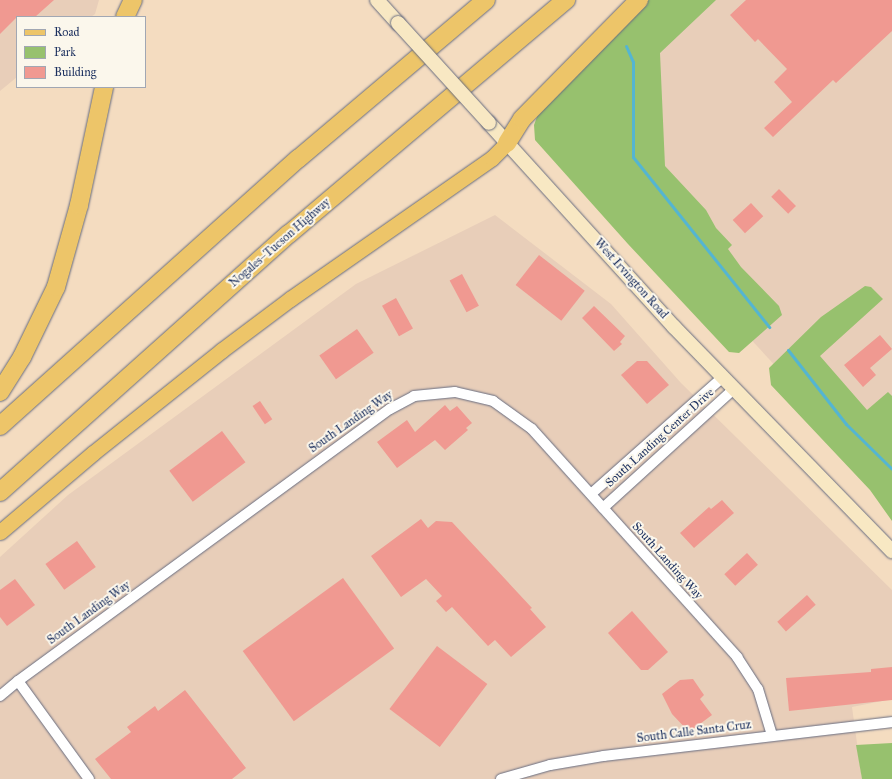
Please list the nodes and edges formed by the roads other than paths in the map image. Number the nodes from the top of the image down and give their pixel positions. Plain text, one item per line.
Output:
1 (133, 0) edge
2 (377, 0) edge
3 (486, 0) edge
4 (566, 0) edge
5 (639, 0) edge
6 (125, 16) edge
7 (104, 88) edge
8 (507, 143) junction
9 (723, 377) junction
10 (734, 388) junction
11 (0, 392) edge
12 (0, 426) edge
13 (0, 492) edge
14 (591, 494) junction
15 (602, 508) junction
16 (0, 532) edge
17 (892, 551) edge
18 (18, 681) junction
19 (0, 696) edge
20 (892, 722) edge
21 (772, 735) junction
22 (89, 779) edge
23 (501, 779) edge

1 - 6 highway
2 - 8 main road, West Irvington Road, bridge
3 - 12 highway
4 - 13 highway, Nogales–Tucson Highway
5 - 8 highway
7 - 11 highway
8 - 9 main road, West Irvington Road
8 - 16 main road
9 - 10 main road, West Irvington Road
9 - 14 street, South Landing Center Drive
10 - 15 street, South Landing Center Drive
10 - 17 main road, West Irvington Road
14 - 15 street, South Landing Way
14 - 18 street, South Landing Way
15 - 21 street, South Landing Way
18 - 19 street, South Landing Way
18 - 22 street
20 - 21 street, South Calle Santa Cruz
21 - 23 street, South Calle Santa Cruz

